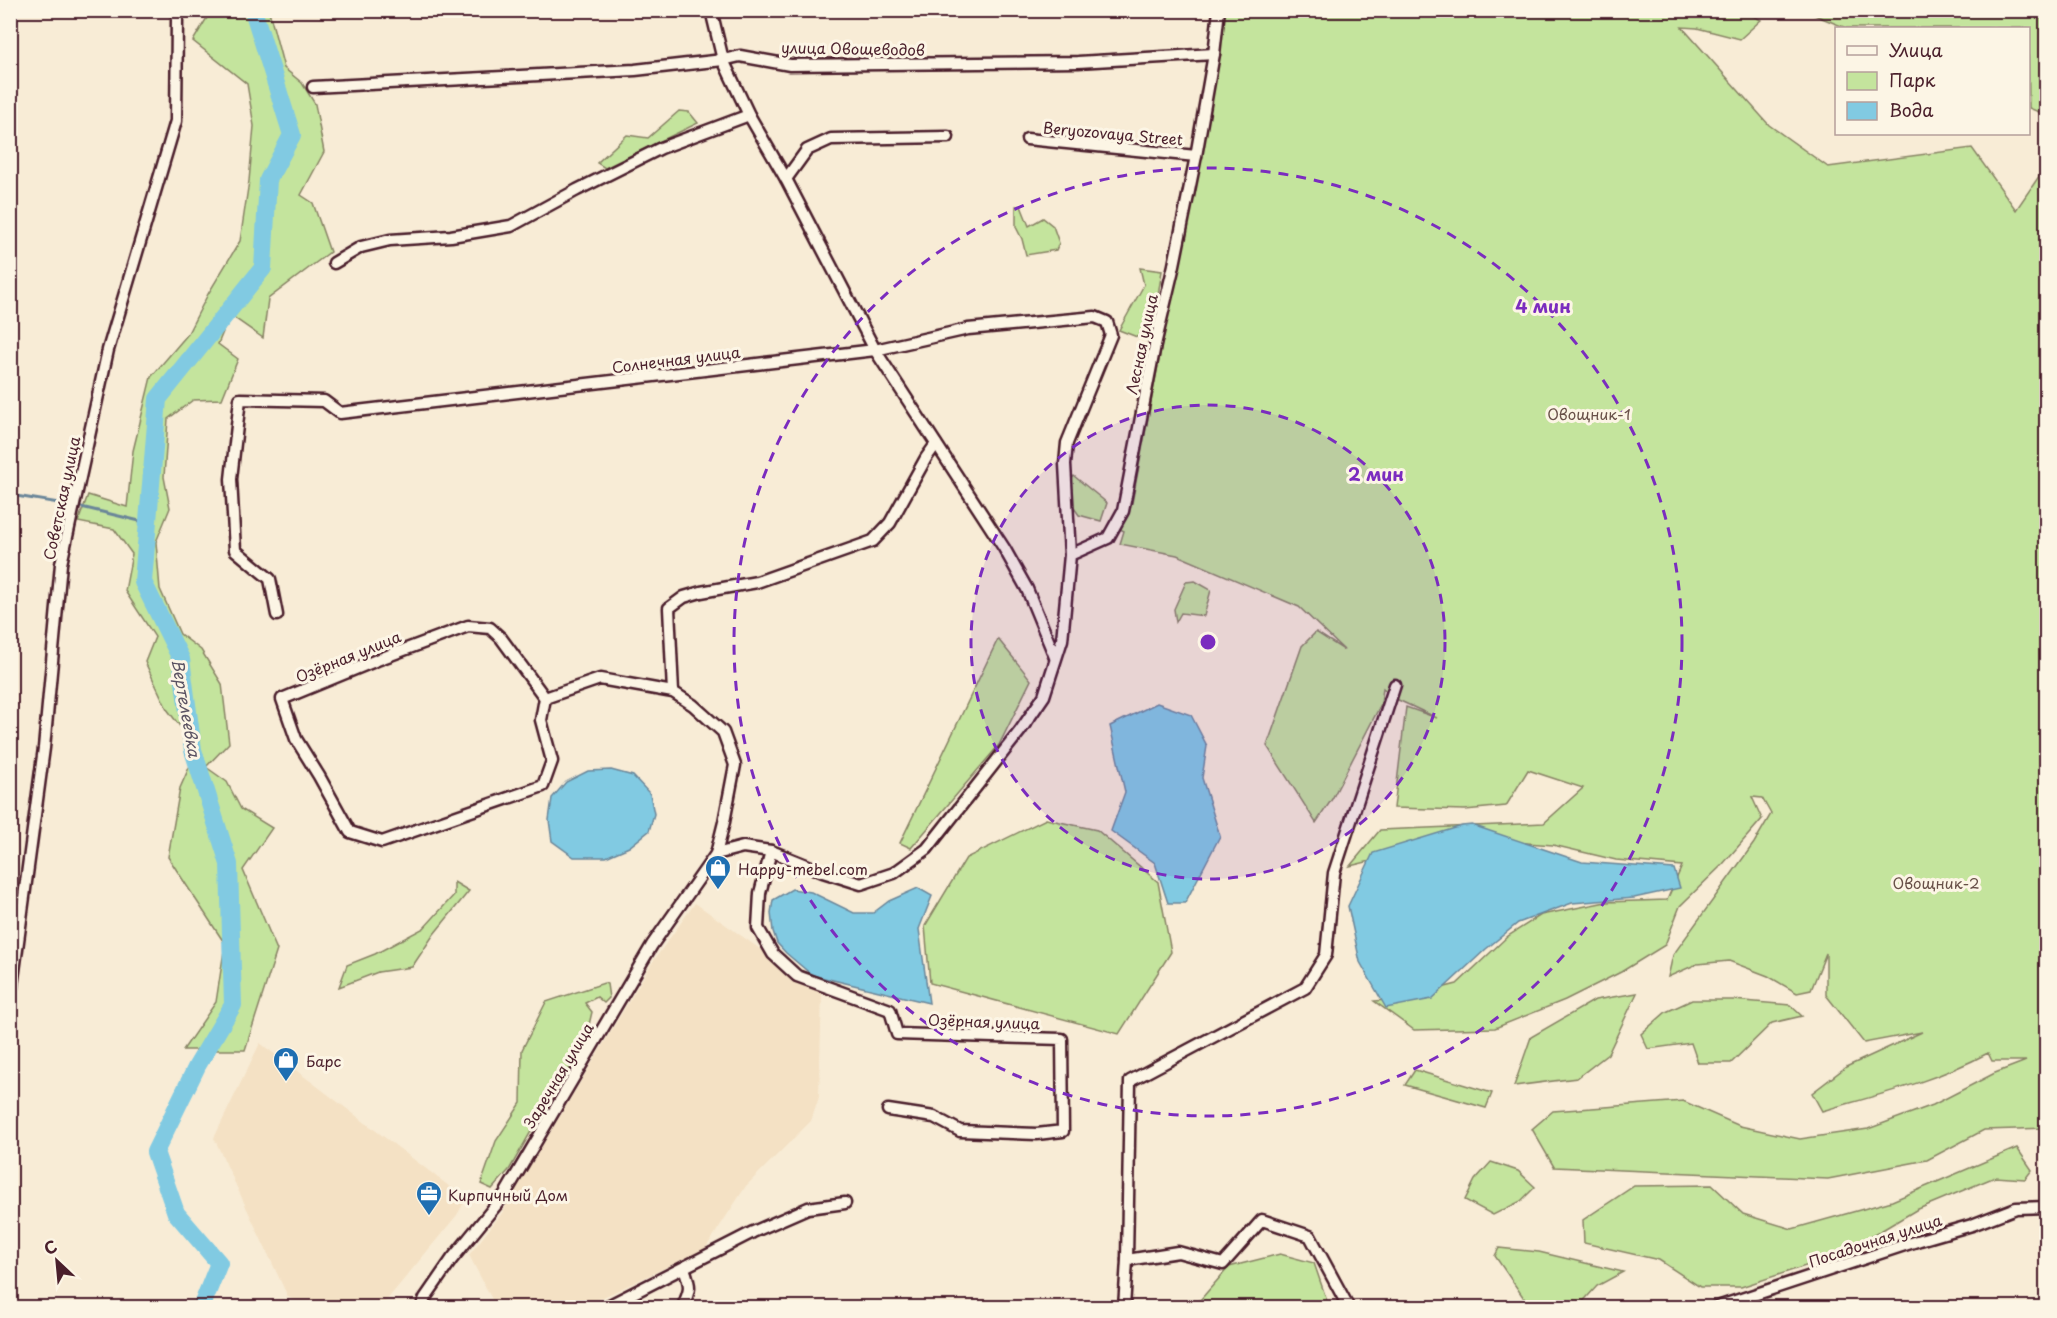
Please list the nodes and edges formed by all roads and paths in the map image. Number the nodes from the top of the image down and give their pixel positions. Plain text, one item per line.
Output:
1 (179, 10) edge
2 (711, 10) edge
3 (1219, 10) edge
4 (1214, 54) junction
5 (723, 60) junction
6 (313, 87) dead end
7 (749, 114) junction
8 (948, 137) dead end
9 (1027, 139) dead end
10 (1196, 156) junction
11 (786, 179) junction
12 (334, 263) dead end
13 (875, 350) junction
14 (936, 444) junction
15 (1070, 555) junction
16 (277, 615) dead end
17 (1055, 657) junction
18 (1395, 686) dead end
19 (673, 692) junction
20 (545, 698) junction
21 (771, 852) junction
22 (716, 854) junction
23 (11, 998) edge
24 (888, 1110) dead end
25 (845, 1203) dead end
26 (2046, 1207) edge
27 (1127, 1260) junction
28 (684, 1268) junction
29 (421, 1308) edge
30 (604, 1308) edge
31 (682, 1308) edge
32 (1124, 1308) edge
33 (1349, 1308) edge
34 (1714, 1308) edge

1 - 23 street, Советская улица
2 - 5 street
3 - 4 street, Лесная улица
4 - 5 street, улица Овощеводов
4 - 10 street, Лесная улица
5 - 6 street, улица Овощеводов
5 - 7 street
7 - 11 street
7 - 12 street
8 - 11 street
9 - 10 street, Beryozovaya Street
10 - 15 street, Лесная улица
11 - 13 street
13 - 14 street
13 - 15 street, Солнечная улица
13 - 16 street, Солнечная улица
14 - 17 street
14 - 19 street
15 - 17 street
17 - 21 street
18 - 27 street
19 - 20 street
19 - 22 street
20 - 20 street, Озёрная улица
21 - 22 street
21 - 24 street, Озёрная улица
22 - 29 street, Заречная улица
25 - 28 street
26 - 34 street, Посадочная улица
27 - 32 street
27 - 33 street
28 - 30 street
28 - 31 street

